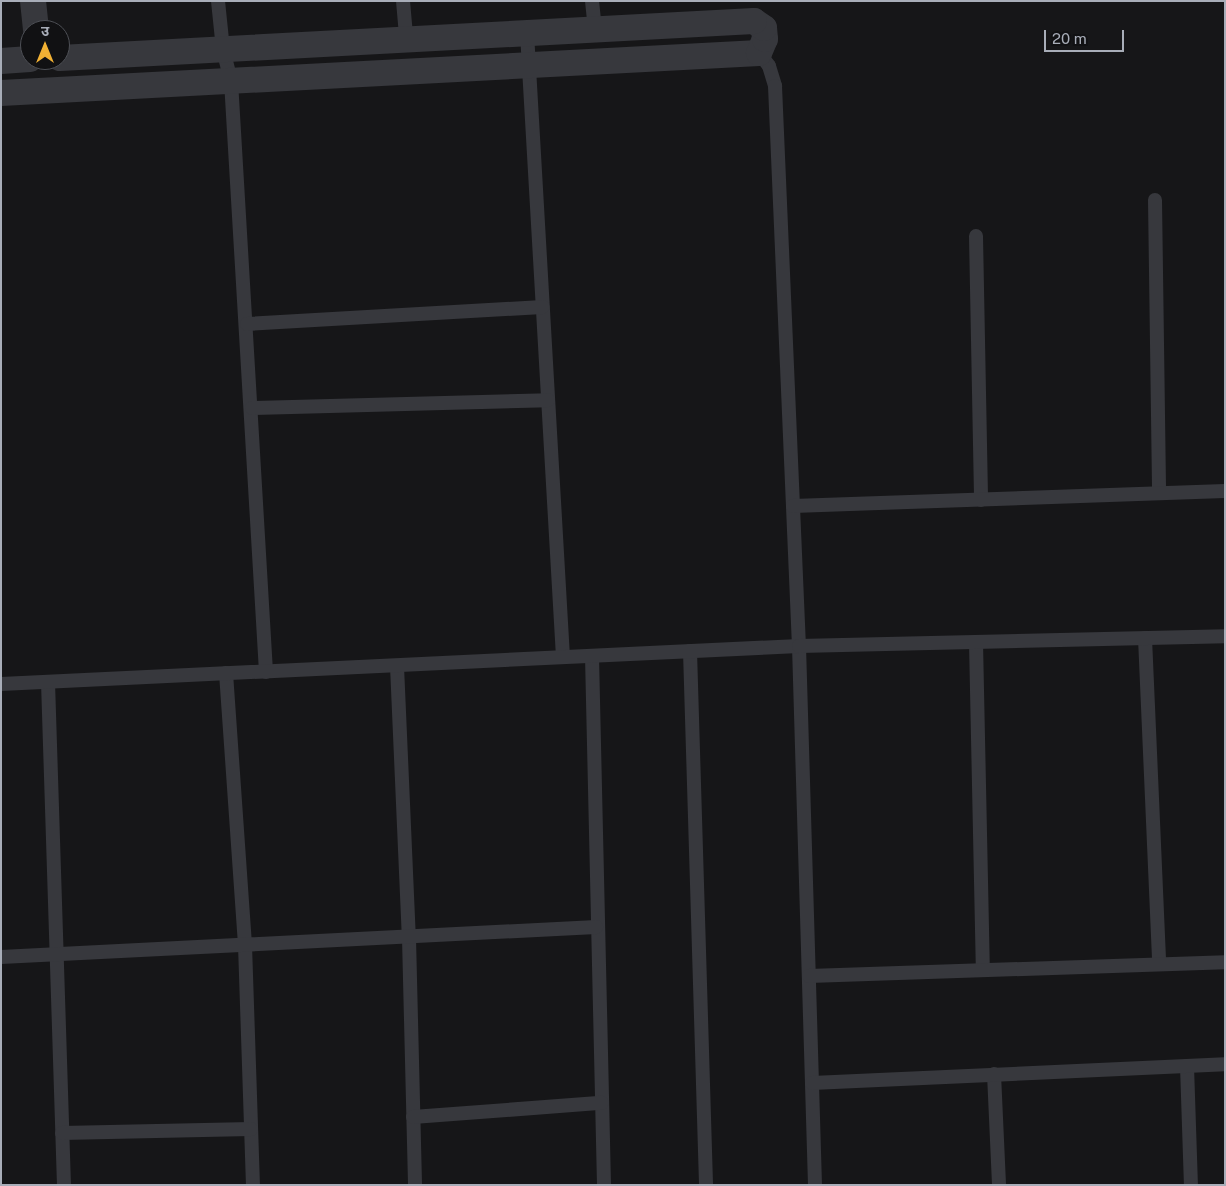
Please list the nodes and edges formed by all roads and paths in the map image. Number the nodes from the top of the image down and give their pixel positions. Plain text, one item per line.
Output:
1 (33, 1) edge
2 (218, 1) edge
3 (403, 1) edge
4 (592, 1) edge
5 (35, 20) edge
6 (595, 29) junction
7 (527, 32) junction
8 (406, 39) junction
9 (223, 49) junction
10 (759, 53) junction
11 (70, 57) edge
12 (20, 60) edge
13 (1, 61) edge
14 (529, 65) junction
15 (231, 81) junction
16 (1, 93) edge
17 (1155, 200) dead end
18 (976, 236) dead end
19 (543, 307) junction
20 (247, 324) junction
21 (548, 400) junction
22 (252, 408) junction
23 (1225, 491) edge
24 (1159, 493) junction
25 (981, 500) junction
26 (793, 506) junction
27 (1225, 636) edge
28 (1145, 638) junction
29 (976, 642) junction
30 (799, 646) junction
31 (690, 651) junction
32 (592, 656) junction
33 (563, 657) junction
34 (396, 666) junction
35 (266, 672) junction
36 (226, 673) junction
37 (48, 682) junction
38 (1, 684) edge
39 (596, 927) junction
40 (409, 938) junction
41 (244, 945) junction
42 (55, 954) junction
43 (1, 957) edge
44 (1225, 962) edge
45 (1159, 964) junction
46 (983, 970) junction
47 (809, 976) junction
48 (1225, 1064) edge
49 (1187, 1066) junction
50 (994, 1074) junction
51 (812, 1083) junction
52 (601, 1103) junction
53 (413, 1117) junction
54 (251, 1129) junction
55 (62, 1133) junction
56 (64, 1185) edge
57 (253, 1185) edge
58 (415, 1185) edge
59 (604, 1185) edge
60 (706, 1185) edge
61 (815, 1185) edge
62 (999, 1185) edge
63 (1191, 1185) edge

1 - 5 street
2 - 9 lane
3 - 8 lane
4 - 6 lane
6 - 7 street
6 - 10 street
7 - 8 street
7 - 14 lane
8 - 9 street
9 - 11 street
9 - 15 lane
10 - 14 street
10 - 26 lane
12 - 13 street
14 - 15 street
14 - 19 lane
15 - 16 street
15 - 20 lane
17 - 24 lane
18 - 25 lane
19 - 20 lane
19 - 21 lane
20 - 22 lane
21 - 22 lane
21 - 33 lane
22 - 35 lane
23 - 24 lane
24 - 25 lane
25 - 26 lane
26 - 30 lane
27 - 28 lane
28 - 29 lane
28 - 45 lane
29 - 30 lane
29 - 46 lane
30 - 31 lane
30 - 47 lane
31 - 32 lane
31 - 60 lane
32 - 33 lane
32 - 39 lane
33 - 34 lane
34 - 35 lane
34 - 40 lane
35 - 36 lane
36 - 37 lane
36 - 41 lane
37 - 38 lane
37 - 42 lane
39 - 40 lane
39 - 52 lane
40 - 41 lane
40 - 53 lane
41 - 42 lane
41 - 54 lane
42 - 43 lane
42 - 55 lane
44 - 45 lane
45 - 46 lane
46 - 47 lane
47 - 51 lane
48 - 49 lane
49 - 50 lane
49 - 63 lane
50 - 51 lane
50 - 62 lane
51 - 61 lane
52 - 53 lane
52 - 59 lane
53 - 58 lane
54 - 55 lane
54 - 57 lane
55 - 56 lane

